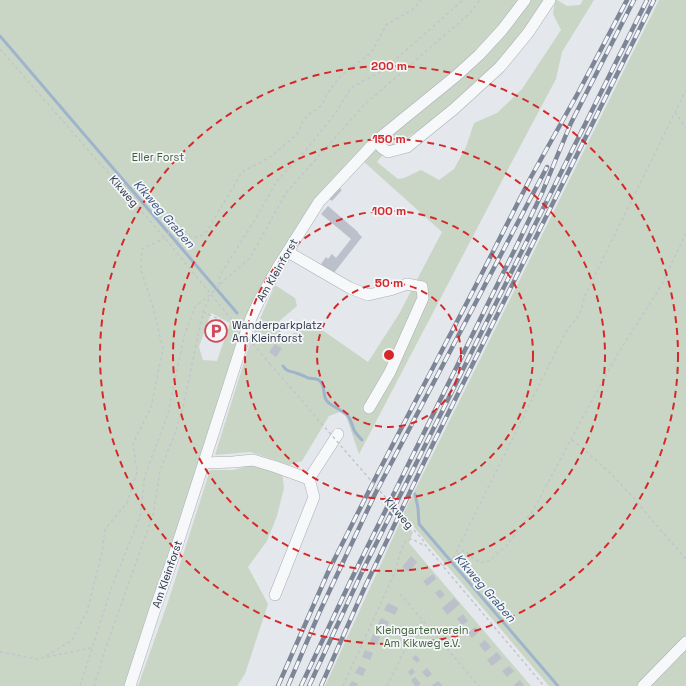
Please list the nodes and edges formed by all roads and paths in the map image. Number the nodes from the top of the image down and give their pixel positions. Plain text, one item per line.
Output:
1 (421, 0) edge
2 (463, 0) edge
3 (480, 0) edge
4 (525, 0) edge
5 (550, 0) edge
6 (0, 49) edge
7 (686, 90) edge
8 (675, 112) junction
9 (686, 128) edge
10 (376, 141) junction
11 (686, 233) edge
12 (164, 237) junction
13 (288, 252) junction
14 (219, 285) junction
15 (211, 294) junction
16 (203, 312) junction
17 (221, 320) dead end
18 (248, 338) junction
19 (369, 408) dead end
20 (338, 434) dead end
21 (570, 441) junction
22 (204, 463) junction
23 (309, 479) junction
24 (426, 546) junction
25 (453, 558) junction
26 (686, 559) edge
27 (443, 566) junction
28 (400, 594) dead end
29 (275, 595) dead end
30 (423, 621) junction
31 (686, 642) edge
32 (92, 648) junction
33 (0, 652) edge
34 (45, 658) junction
35 (80, 686) edge
36 (94, 686) edge
37 (130, 686) edge
38 (343, 686) edge
39 (387, 686) edge
40 (479, 686) edge
41 (544, 686) edge
42 (643, 686) edge

1 - 12 path
2 - 14 path
3 - 14 path
4 - 10 street, Am Kleinforst
5 - 10 street
6 - 12 path, Kikweg
7 - 8 path
8 - 9 path
8 - 25 path
10 - 13 street, Am Kleinforst
11 - 21 path
12 - 15 path, Kikweg
12 - 34 path
13 - 18 street, Am Kleinforst
13 - 19 street
14 - 15 path
15 - 16 path
15 - 18 path, Kikweg
15 - 32 path
16 - 17 path
16 - 36 path
18 - 22 street, Am Kleinforst
18 - 24 path, Kikweg, bridge
20 - 23 street
21 - 25 path
21 - 26 path
22 - 23 street
22 - 37 street, Am Kleinforst
23 - 29 street
24 - 27 path, Kikweg
24 - 38 path
25 - 27 path
27 - 41 path, Kikweg
28 - 30 path
30 - 39 path
30 - 40 path
31 - 42 street
32 - 34 path
32 - 35 path
33 - 34 path

